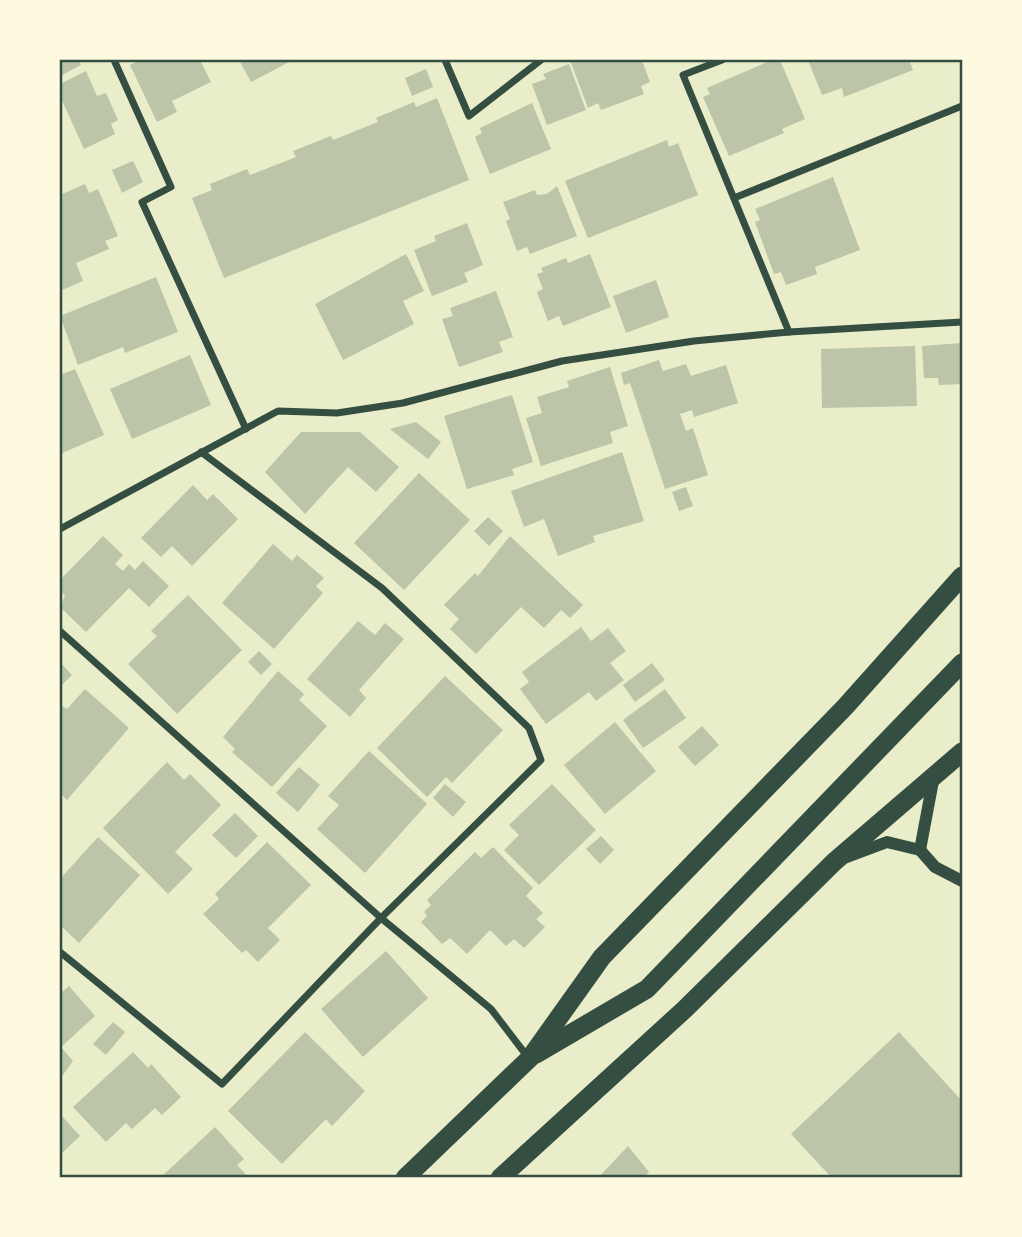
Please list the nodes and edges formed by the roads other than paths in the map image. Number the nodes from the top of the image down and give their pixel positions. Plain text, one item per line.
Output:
1 (114, 60) edge
2 (445, 60) edge
3 (541, 60) edge
4 (722, 60) edge
5 (962, 106) edge
6 (734, 198) junction
7 (962, 322) edge
8 (789, 332) junction
9 (246, 429) junction
10 (201, 452) junction
11 (60, 529) edge
12 (962, 576) edge
13 (60, 631) edge
14 (962, 663) edge
15 (962, 752) edge
16 (933, 780) junction
17 (920, 850) junction
18 (834, 862) junction
19 (962, 881) edge
20 (381, 918) junction
21 (60, 952) edge
22 (530, 1058) junction
23 (405, 1178) edge
24 (500, 1178) edge

1 - 9 street
2 - 3 street
4 - 6 street
5 - 6 street
6 - 8 street
7 - 8 street
8 - 9 street
9 - 10 street
10 - 11 street
10 - 20 street
12 - 22 highway
13 - 20 street
14 - 22 highway
15 - 16 highway
16 - 17 street
16 - 18 highway
17 - 18 street
17 - 19 street
18 - 24 highway
20 - 21 street
20 - 22 street
22 - 23 highway

